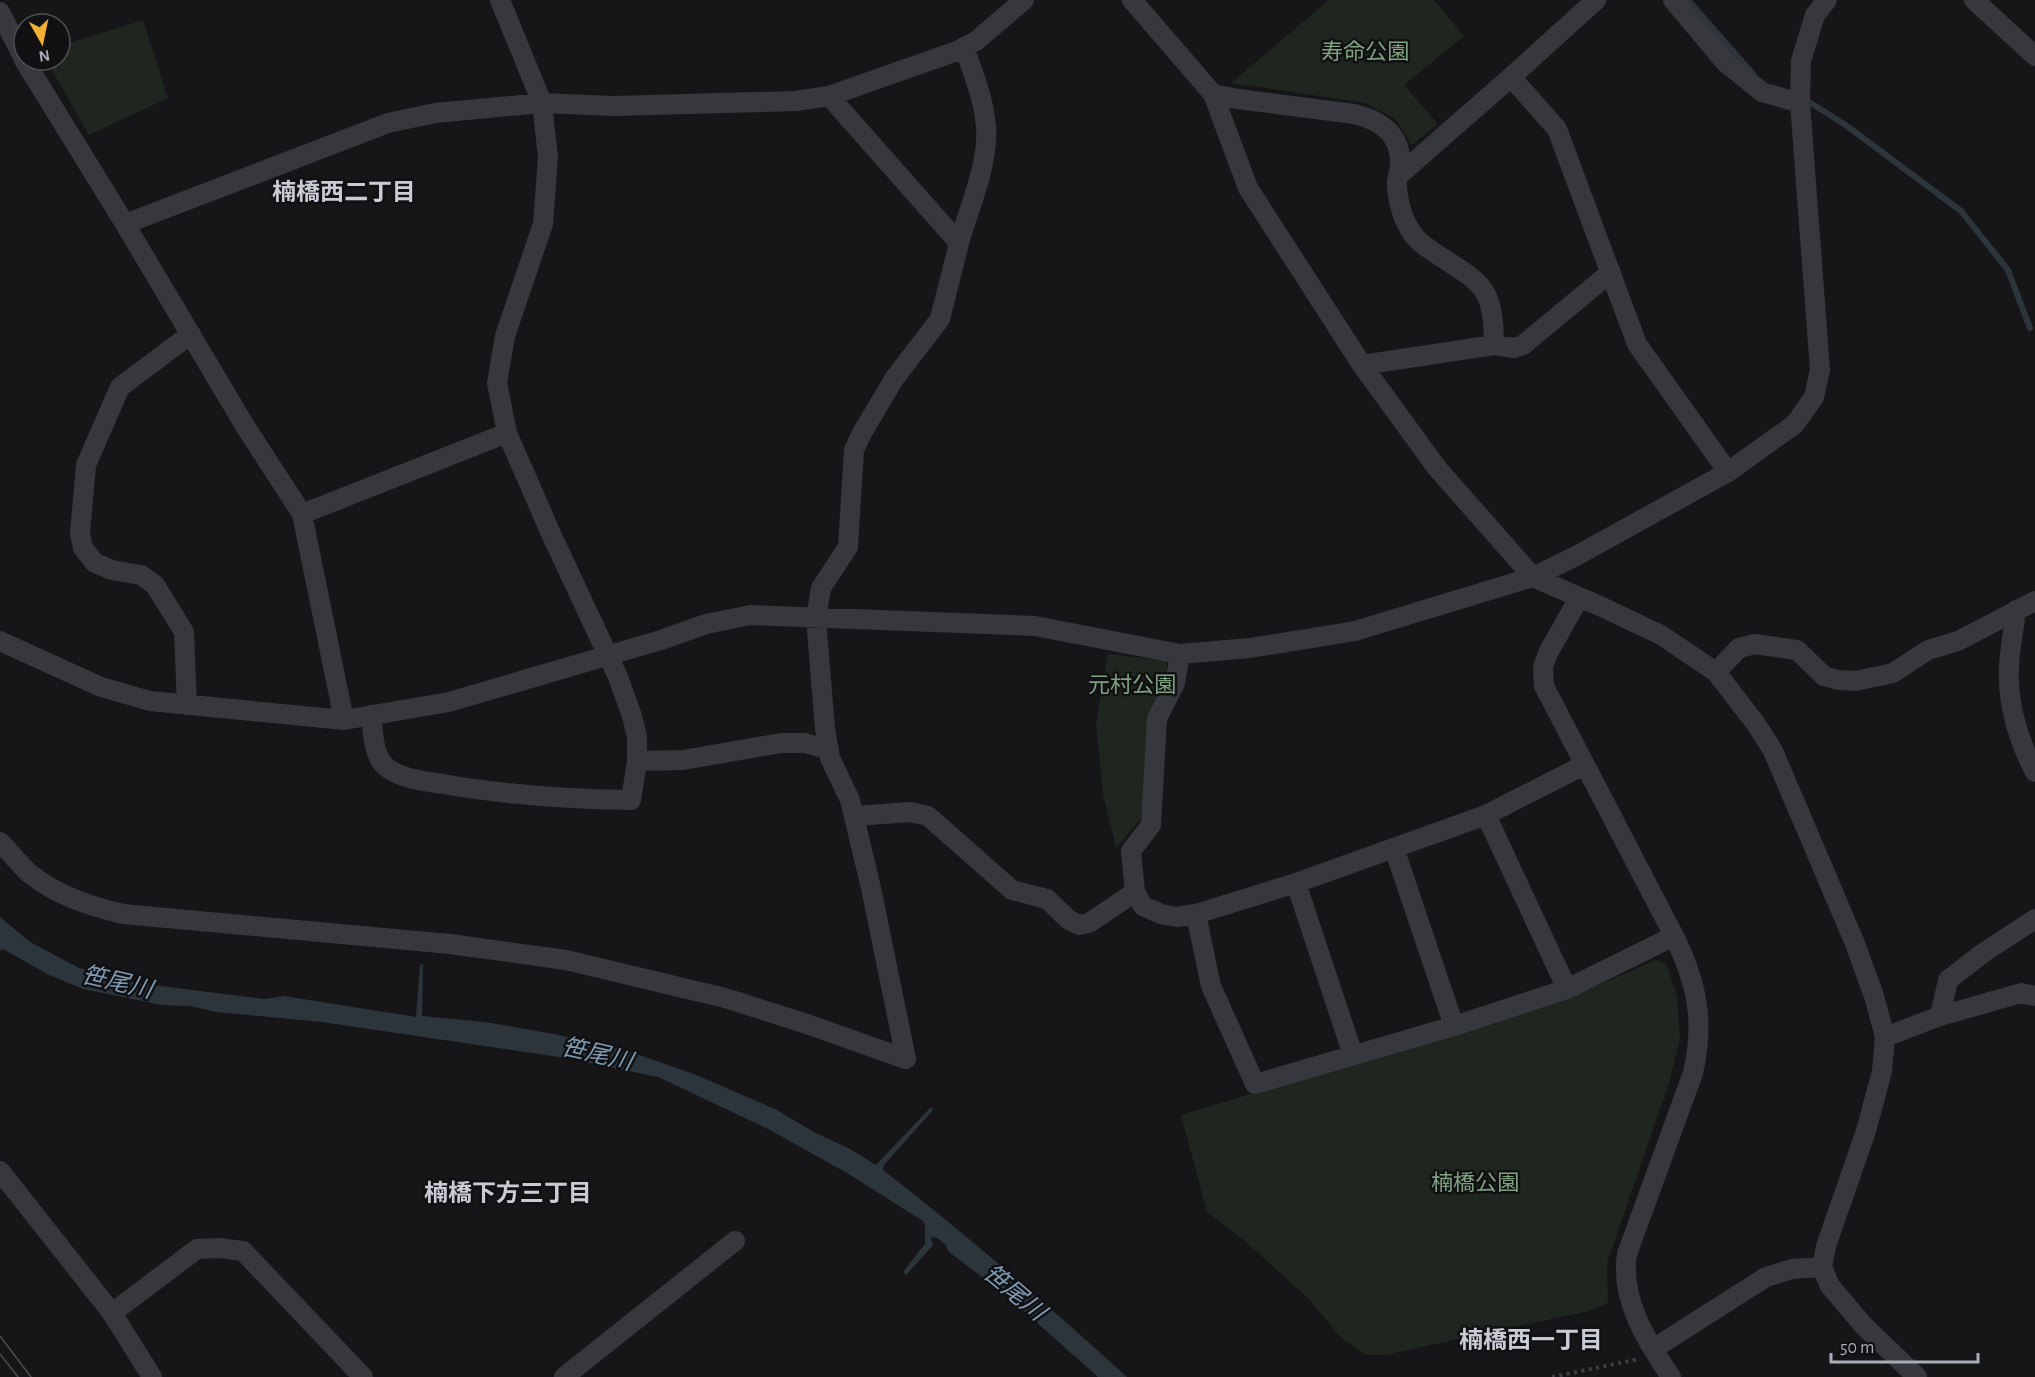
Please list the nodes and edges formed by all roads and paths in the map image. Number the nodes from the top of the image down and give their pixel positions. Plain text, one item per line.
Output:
1 (500, 0) edge
2 (1024, 0) edge
3 (1132, 0) edge
4 (1596, 0) edge
5 (1672, 0) edge
6 (1974, 0) edge
7 (1820, 3) edge
8 (0, 12) edge
9 (12, 36) edge
10 (964, 47) junction
11 (2035, 56) edge
12 (31, 72) edge
13 (1511, 78) junction
14 (1213, 94) junction
15 (829, 96) junction
16 (1800, 103) junction
17 (542, 104) junction
18 (1398, 176) junction
19 (125, 224) junction
20 (959, 243) junction
21 (1611, 272) junction
22 (191, 334) junction
23 (1494, 345) junction
24 (1362, 365) junction
25 (507, 434) junction
26 (1728, 472) junction
27 (302, 514) junction
28 (1533, 577) junction
29 (1579, 598) junction
30 (2035, 601) edge
31 (2016, 610) junction
32 (816, 618) junction
33 (0, 641) edge
34 (1180, 654) junction
35 (607, 656) junction
36 (1716, 672) junction
37 (187, 705) junction
38 (371, 715) junction
39 (344, 720) junction
40 (829, 750) junction
41 (637, 761) junction
42 (1584, 765) junction
43 (2035, 772) edge
44 (1486, 815) junction
45 (854, 816) junction
46 (0, 843) edge
47 (1394, 848) junction
48 (1296, 883) junction
49 (1135, 892) junction
50 (1196, 914) junction
51 (2035, 919) edge
52 (1674, 936) junction
53 (1567, 989) junction
54 (2035, 996) edge
55 (1940, 1016) junction
56 (1454, 1026) junction
57 (1885, 1037) junction
58 (1353, 1055) junction
59 (0, 1171) edge
60 (735, 1241) dead end
61 (1822, 1267) junction
62 (112, 1313) junction
63 (1655, 1352) junction
64 (152, 1377) edge
65 (363, 1377) edge
66 (564, 1377) edge
67 (1552, 1377) edge
68 (1671, 1377) edge
69 (1917, 1377) edge

1 - 17 street
2 - 10 street
3 - 14 street
4 - 13 street
5 - 16 street
6 - 11 street
7 - 16 street
8 - 9 street
10 - 15 street
10 - 20 street
12 - 19 street
13 - 18 street
13 - 21 street
14 - 18 street
14 - 24 street
15 - 17 street
15 - 20 street
16 - 26 street
17 - 19 street
17 - 25 street
18 - 23 street
19 - 22 street
20 - 32 street
21 - 23 street
21 - 26 street
22 - 27 street
22 - 37 street
23 - 24 street
24 - 28 street
25 - 27 street
25 - 35 street
26 - 28 street
27 - 39 street
28 - 29 street
28 - 34 street
29 - 36 street
29 - 42 street
30 - 31 street
31 - 36 street
31 - 43 street
32 - 34 street
32 - 35 street
32 - 40 street
33 - 37 street
34 - 49 street
35 - 38 street
35 - 41 street
36 - 57 street
37 - 39 street
38 - 39 street
38 - 41 street
40 - 41 street
40 - 45 street
42 - 44 street
42 - 52 street
44 - 47 street
44 - 53 street
45 - 46 street
45 - 49 street
47 - 48 street
47 - 56 street
48 - 50 street
48 - 58 street
49 - 50 street
50 - 58 street
51 - 55 street
52 - 53 street
52 - 63 street
53 - 56 street
54 - 55 street
55 - 57 street
56 - 58 street
57 - 61 street
59 - 62 street
60 - 66 street
61 - 63 street
61 - 69 street
62 - 64 street
62 - 65 street
63 - 67 path
63 - 68 street

